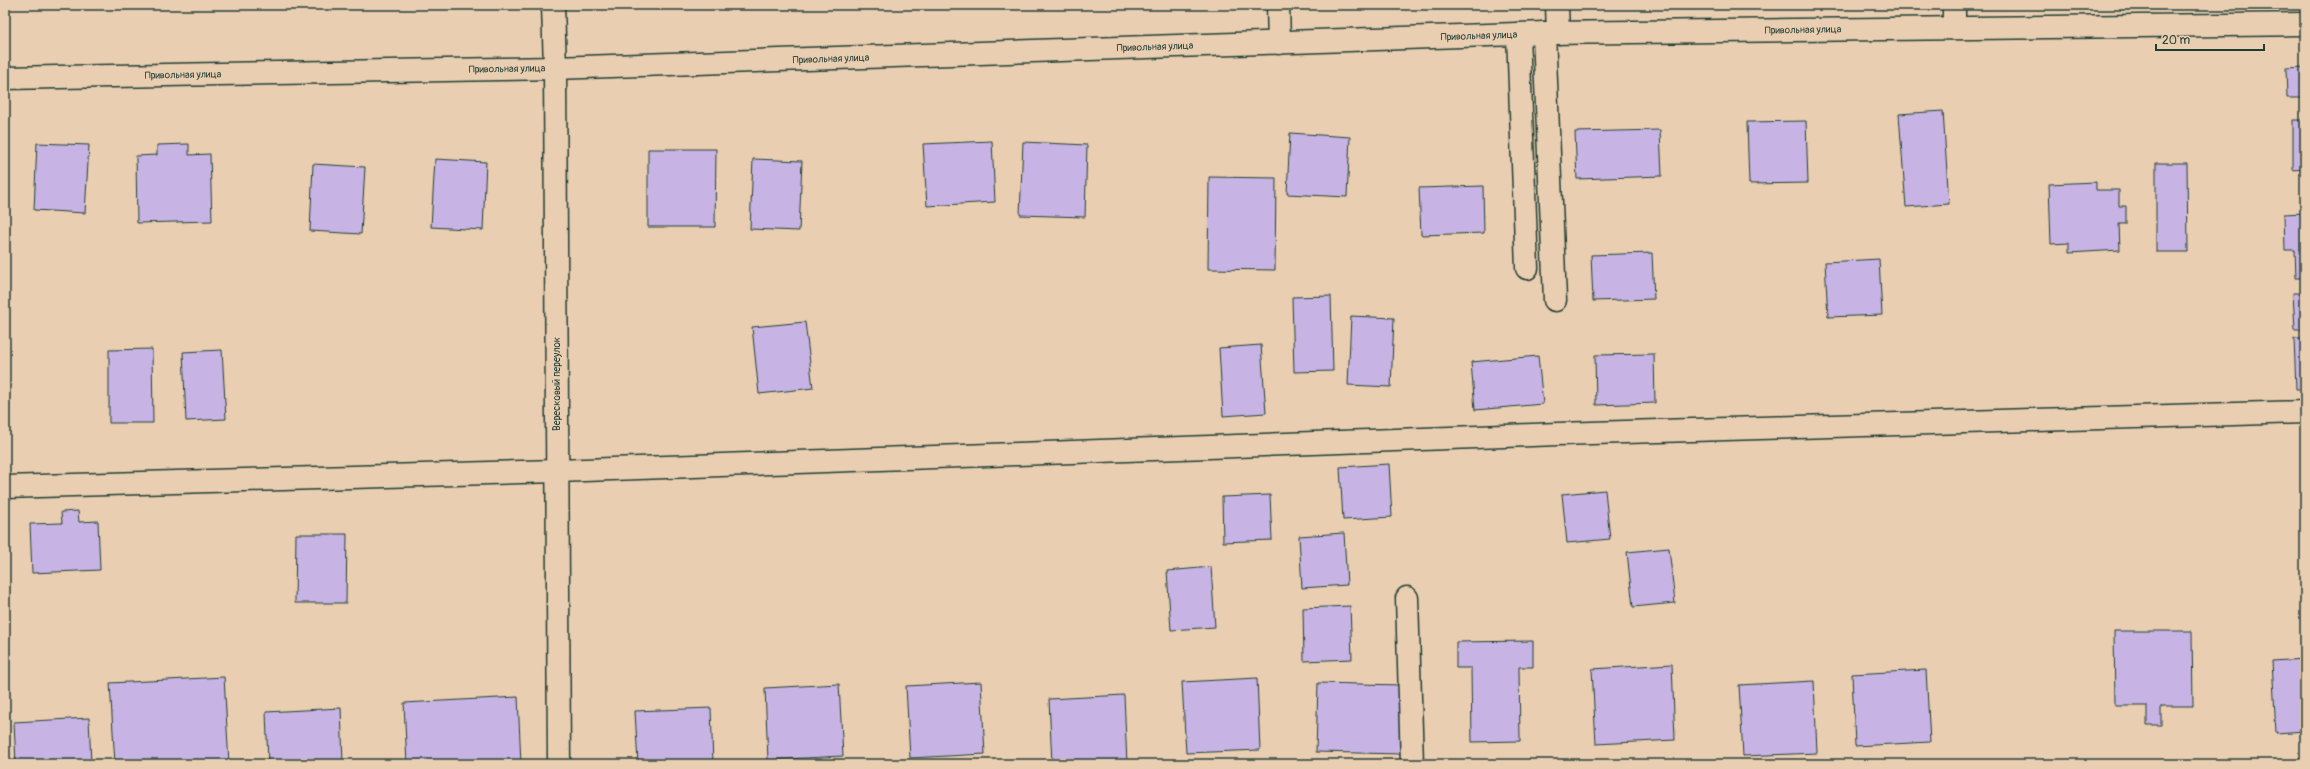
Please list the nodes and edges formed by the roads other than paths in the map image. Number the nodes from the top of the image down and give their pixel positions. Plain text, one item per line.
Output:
1 (553, 5) edge
2 (1278, 5) edge
3 (1557, 5) edge
4 (1954, 5) edge
5 (2305, 24) edge
6 (1954, 28) junction
7 (1551, 33) junction
8 (1518, 34) junction
9 (1279, 43) junction
10 (556, 68) junction
11 (5, 78) edge
12 (1527, 268) dead end
13 (1554, 300) dead end
14 (2305, 412) edge
15 (557, 471) junction
16 (5, 487) edge
17 (1407, 598) dead end
18 (559, 764) edge
19 (1412, 764) edge

1 - 10 street, Вересковый переулок
2 - 9 street
3 - 7 street
4 - 6 street
5 - 6 street, Привольная улица
6 - 7 street, Привольная улица
7 - 8 street, Привольная улица
7 - 13 street
8 - 9 street, Привольная улица
8 - 12 street
9 - 10 street, Привольная улица
10 - 11 street, Привольная улица
10 - 15 street, Вересковый переулок
14 - 15 street
15 - 16 street
15 - 18 street, Вересковый переулок
17 - 19 street

